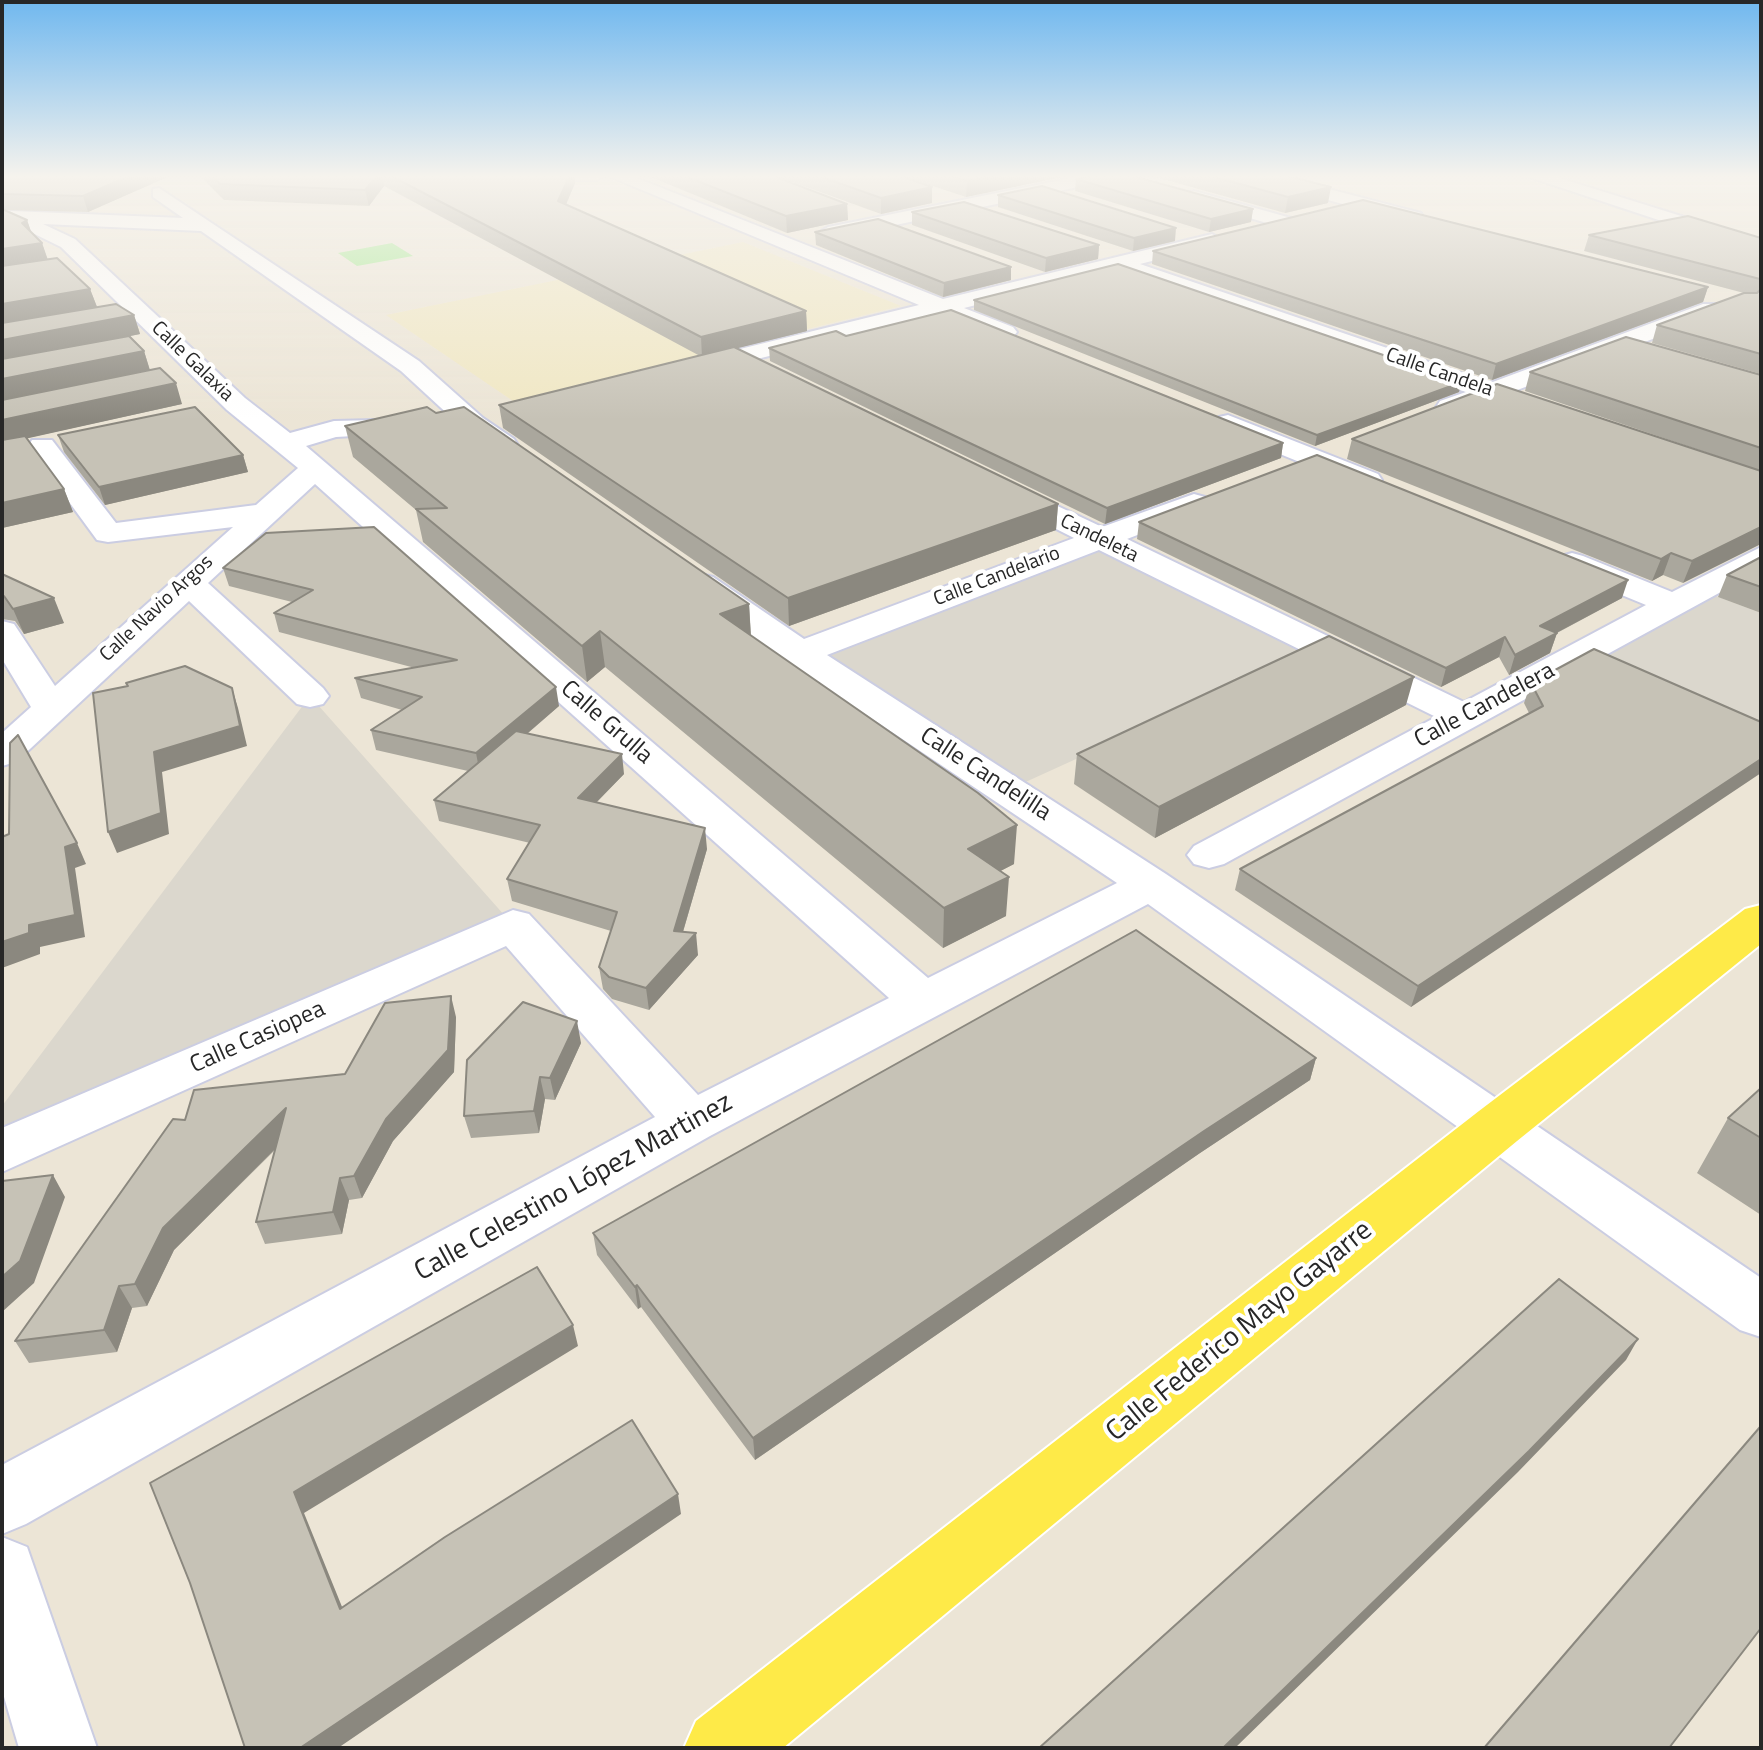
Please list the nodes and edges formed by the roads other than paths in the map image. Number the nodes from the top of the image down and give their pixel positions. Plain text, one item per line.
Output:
1 (83, 257) edge
2 (244, 257) edge
3 (816, 257) edge
4 (1123, 257) edge
5 (1116, 258) junction
6 (89, 262) junction
7 (60, 267) edge
8 (1013, 271) edge
9 (1043, 282) junction
10 (113, 287) junction
11 (85, 292) edge
12 (1705, 292) edge
13 (942, 307) junction
14 (138, 310) junction
15 (107, 316) edge
16 (168, 339) junction
17 (1027, 342) edge
18 (1619, 344) junction
19 (137, 345) edge
20 (1662, 356) edge
21 (736, 357) junction
22 (201, 371) junction
23 (674, 373) edge
24 (170, 377) edge
25 (778, 378) edge
26 (397, 386) junction
27 (1492, 391) junction
28 (1522, 402) edge
29 (236, 404) junction
30 (206, 410) dead end
31 (1199, 411) edge
32 (1417, 419) edge
33 (489, 420) junction
34 (334, 429) junction
35 (72, 439) edge
36 (286, 443) junction
37 (1343, 447) edge
38 (1314, 458) junction
39 (526, 460) edge
40 (315, 468) junction
41 (1285, 469) edge
42 (972, 476) edge
43 (1400, 493) edge
44 (1213, 496) edge
45 (260, 514) junction
46 (1098, 538) junction
47 (1544, 552) edge
48 (1761, 557) edge
49 (669, 561) edge
50 (187, 582) junction
51 (1673, 604) junction
52 (2, 631) edge
53 (799, 653) junction
54 (310, 696) dead end
55 (51, 708) junction
56 (1465, 717) junction
57 (2, 754) edge
58 (1209, 855) dead end
59 (1150, 884) junction
60 (1758, 926) edge
61 (925, 1003) junction
62 (691, 1122) junction
63 (1498, 1126) junction
64 (2, 1151) edge
65 (1761, 1311) edge
66 (2, 1501) edge
67 (2, 1572) edge
68 (58, 1748) edge
69 (723, 1748) edge

1 - 6 street, Calle Galaxia
2 - 26 street
3 - 13 street
4 - 5 street
5 - 9 street
5 - 27 street, Calle Candela
6 - 7 street
6 - 10 street, Calle Galaxia
8 - 9 street
9 - 13 street
10 - 11 street
10 - 14 street, Calle Galaxia
12 - 18 street
13 - 17 street
13 - 21 street
14 - 15 street
14 - 16 street, Calle Galaxia
16 - 19 street
16 - 22 street, Calle Galaxia
18 - 20 street
18 - 27 street
21 - 23 street
21 - 25 street
22 - 24 street
22 - 29 street, Calle Galaxia
26 - 33 street
26 - 34 street
27 - 28 street, Calle Candela
27 - 32 street
29 - 30 street
29 - 36 street, Calle Galaxia
31 - 38 street
33 - 34 street
33 - 39 street
34 - 36 street
35 - 45 street
36 - 40 street, Calle Grulla
37 - 38 street
38 - 41 street
38 - 43 street
40 - 45 street, Calle Navio Argos
40 - 61 street, Calle Grulla
42 - 46 street, Candeleta
44 - 46 street, Calle Candelario
45 - 50 street, Calle Navio Argos
46 - 53 street, Calle Candelario
46 - 56 street, Candeleta
47 - 51 street
48 - 51 street, Calle Candelera
49 - 53 street, Calle Candelilla
50 - 54 street
50 - 55 street, Calle Navio Argos
51 - 56 street, Calle Candelera
52 - 55 street
53 - 59 street, Calle Candelilla
55 - 57 street, Calle Navio Argos
56 - 58 street, Calle Candelera
59 - 61 street, Calle Celestino López Martinez
59 - 63 street, Calle Candelilla
60 - 63 main road, Calle Federico Mayo Gayarre
61 - 62 street, Calle Celestino López Martinez
62 - 64 street, Calle Casiopea
62 - 66 street, Calle Celestino López Martinez
63 - 65 street, Calle Candelilla
63 - 69 main road, Calle Federico Mayo Gayarre
67 - 68 street

